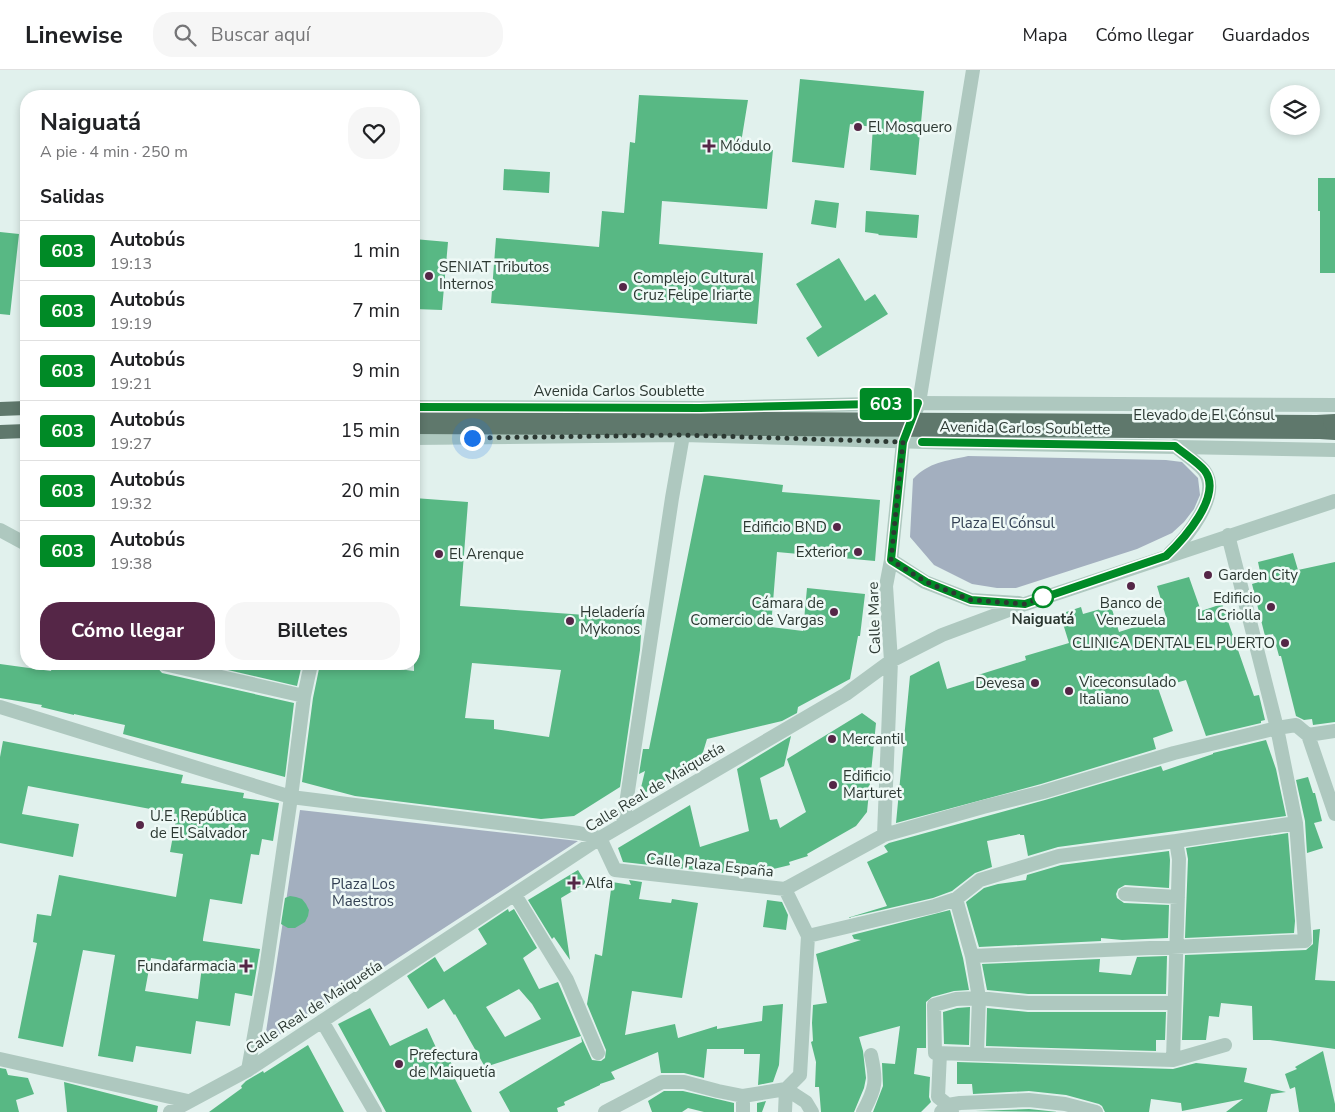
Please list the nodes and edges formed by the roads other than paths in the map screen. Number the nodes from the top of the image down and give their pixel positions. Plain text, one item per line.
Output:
1 (973, 70) edge
2 (918, 403) junction
3 (1335, 406) edge
4 (420, 407) edge
5 (20, 408) edge
6 (0, 409) edge
7 (420, 417) edge
8 (1335, 421) edge
9 (420, 428) edge
10 (20, 431) edge
11 (0, 432) edge
12 (1335, 433) edge
13 (683, 435) junction
14 (420, 438) edge
15 (903, 442) junction
16 (1175, 446) junction
17 (1335, 450) edge
18 (1335, 501) edge
19 (1335, 508) edge
20 (1306, 509) junction
21 (0, 530) edge
22 (1228, 535) junction
23 (20, 541) edge
24 (1166, 556) junction
25 (891, 560) junction
26 (1025, 604) junction
27 (891, 661) junction
28 (190, 670) edge
29 (309, 670) edge
30 (304, 696) junction
31 (0, 707) edge
32 (1277, 728) junction
33 (1335, 731) edge
34 (1308, 735) junction
35 (291, 797) junction
36 (1335, 814) edge
37 (1296, 823) junction
38 (623, 824) junction
39 (884, 835) junction
40 (600, 838) junction
41 (1176, 841) junction
42 (785, 889) junction
43 (1125, 894) dead end
44 (515, 895) junction
45 (1178, 898) junction
46 (956, 899) junction
47 (808, 936) junction
48 (1176, 947) junction
49 (972, 956) junction
50 (979, 998) junction
51 (1174, 1003) junction
52 (322, 1021) junction
53 (1225, 1044) dead end
54 (598, 1053) dead end
55 (940, 1053) junction
56 (977, 1053) junction
57 (871, 1055) dead end
58 (0, 1059) edge
59 (1173, 1060) junction
60 (248, 1070) junction
61 (786, 1089) junction
62 (743, 1096) junction
63 (188, 1101) junction
64 (1029, 1106) edge
65 (947, 1110) edge
66 (170, 1112) edge
67 (375, 1112) edge
68 (605, 1112) edge
69 (742, 1112) edge
70 (785, 1112) edge
71 (812, 1112) edge
72 (863, 1112) edge
73 (1096, 1112) edge

1 - 2 street, Calle Mare
2 - 3 street, Avenida Carlos Soublette
2 - 4 street, Avenida Carlos Soublette
2 - 15 street, Calle Mare
5 - 6 main road
7 - 8 main road, Elevado de El Cónsul, bridge
9 - 12 main road, Elevado de El Cónsul, bridge
10 - 11 main road
13 - 14 street, Avenida Carlos Soublette
13 - 15 street, Avenida Carlos Soublette
13 - 38 street
15 - 16 street, Avenida Carlos Soublette
15 - 25 street, Calle Mare
16 - 17 street, Avenida Carlos Soublette
16 - 24 street, Calle Real de Maiquetía
18 - 20 street, Calle Real de Maiquetía
19 - 20 street
20 - 22 street, Calle Real de Maiquetía
21 - 23 street
22 - 24 street, Calle Real de Maiquetía
22 - 32 street
24 - 26 street, Calle Real de Maiquetía
25 - 26 street
25 - 27 street, Calle Mare
26 - 27 street, Calle Real de Maiquetía
27 - 38 street, Calle Real de Maiquetía
27 - 39 street, Calle Mare
28 - 30 street
29 - 30 street
30 - 35 street
31 - 35 street
32 - 34 street, Calle Plaza España
32 - 37 street
32 - 39 street, Calle Plaza España
33 - 34 street
34 - 36 street
35 - 40 street
35 - 60 street
37 - 41 street
37 - 48 street
38 - 40 street, Calle Real de Maiquetía
39 - 42 street, Calle Plaza España
40 - 42 street, Calle Plaza España
40 - 44 street, Calle Real de Maiquetía
41 - 45 street
41 - 46 street
42 - 47 street
43 - 45 street
44 - 52 street, Calle Real de Maiquetía
44 - 54 street
45 - 48 street
46 - 47 street
46 - 49 street
47 - 61 street
48 - 49 street
48 - 51 street
49 - 50 street
50 - 51 street
50 - 55 street
50 - 56 street
51 - 59 street
52 - 60 street, Calle Real de Maiquetía
52 - 67 street
53 - 59 street
55 - 56 street
55 - 65 street
56 - 59 street
57 - 72 street
58 - 63 street
60 - 63 street, Calle Real de Maiquetía
61 - 62 street
61 - 70 street
61 - 71 street
62 - 68 street
62 - 69 street
63 - 66 street, Calle Real de Maiquetía
64 - 65 street
64 - 73 street

